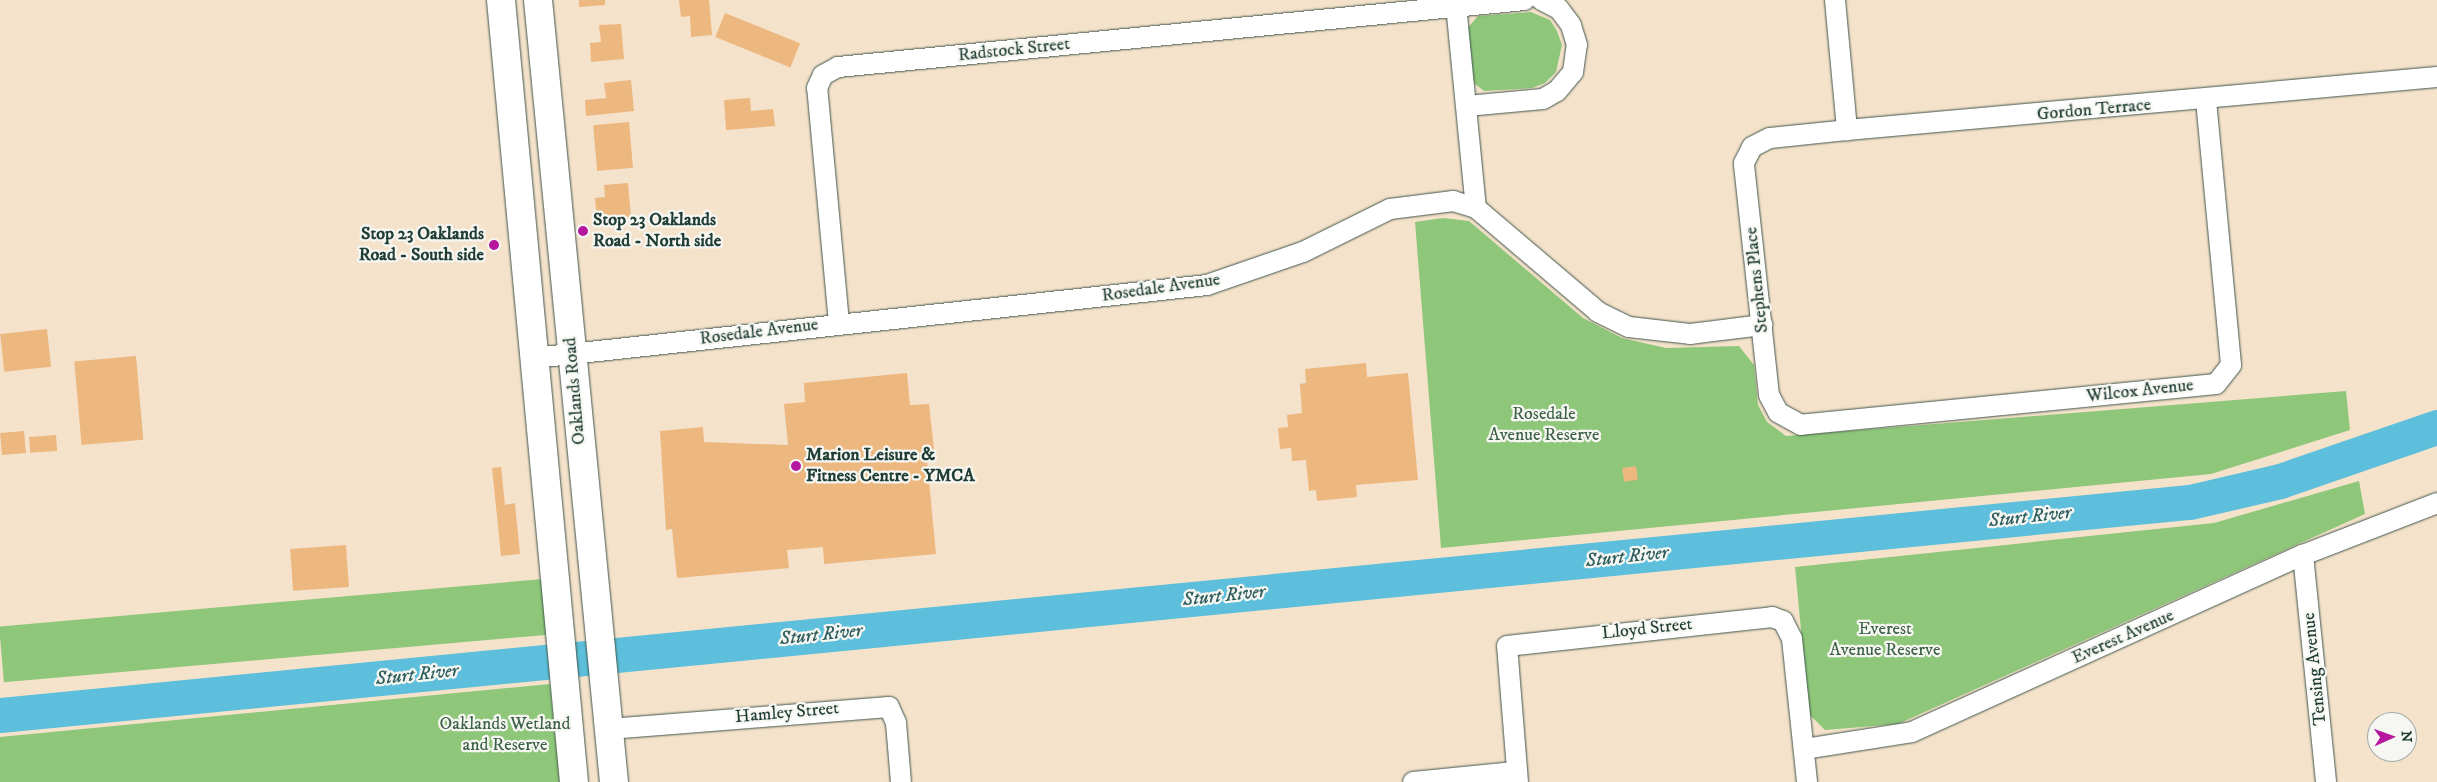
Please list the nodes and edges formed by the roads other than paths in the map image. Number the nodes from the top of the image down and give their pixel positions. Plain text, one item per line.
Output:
1 (502, 0) edge
2 (538, 0) edge
3 (1525, 0) edge
4 (1541, 0) edge
5 (1835, 0) edge
6 (1456, 6) junction
7 (2437, 77) edge
8 (2206, 100) junction
9 (1467, 106) junction
10 (1847, 130) junction
11 (1752, 147) joint
12 (1476, 208) junction
13 (839, 323) junction
14 (1762, 325) junction
15 (572, 354) junction
16 (534, 358) junction
17 (1778, 412) joint
18 (2437, 503) edge
19 (2303, 555) junction
20 (610, 740) junction
21 (1804, 749) junction
22 (574, 773) edge
23 (1516, 777) edge
24 (614, 782) edge
25 (902, 782) edge
26 (1414, 782) edge
27 (1807, 782) edge
28 (2326, 782) edge

1 - 16 main road
2 - 15 main road, Oaklands Road
3 - 6 street, Radstock Street
4 - 9 street
5 - 10 street
6 - 9 street
6 - 13 street, Radstock Street
7 - 8 street, Gordon Terrace
8 - 10 street, Gordon Terrace
8 - 17 street, Wilcox Avenue
9 - 12 street
10 - 11 street, Gordon Terrace
11 - 14 street, Stephens Place
12 - 13 street, Rosedale Avenue
12 - 14 street, Rosedale Avenue
13 - 15 street, Rosedale Avenue
14 - 17 street, Stephens Place
15 - 16 street, Rosedale Avenue
15 - 20 main road, Oaklands Road
16 - 22 main road
18 - 19 street, Everest Avenue
19 - 21 street, Everest Avenue
19 - 28 street, Tensing Avenue
20 - 22 main road
20 - 24 main road, Oaklands Road
20 - 25 street, Hamley Street
21 - 23 street, Lloyd Street
21 - 27 street
23 - 26 street

